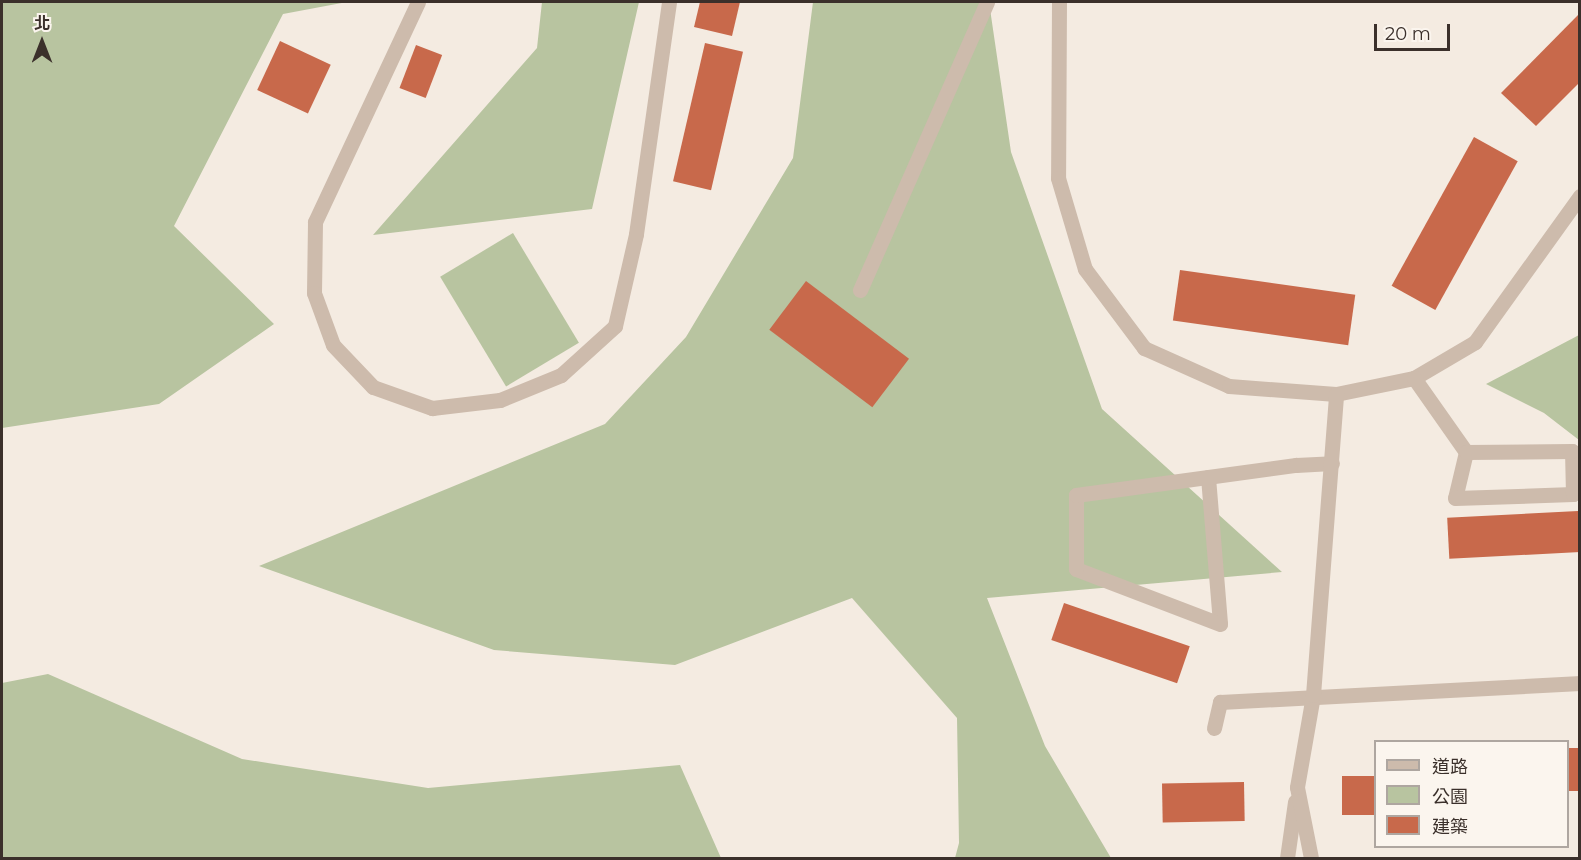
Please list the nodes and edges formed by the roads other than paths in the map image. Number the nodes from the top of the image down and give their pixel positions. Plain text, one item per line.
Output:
1 (418, 2) edge
2 (669, 2) edge
3 (987, 2) edge
4 (1059, 2) edge
5 (1580, 196) edge
6 (860, 290) dead end
7 (1414, 378) junction
8 (1336, 394) junction
9 (1466, 452) junction
10 (1332, 463) junction
11 (1208, 477) junction
12 (1580, 684) edge
13 (1313, 695) junction
14 (1214, 728) dead end
15 (1297, 787) junction
16 (1287, 858) edge
17 (1311, 858) edge

1 - 2 lane
3 - 6 lane
4 - 8 lane
5 - 7 lane
7 - 8 lane
7 - 9 lane
8 - 10 lane
9 - 9 lane
10 - 11 lane
10 - 13 lane
11 - 11 lane
12 - 13 lane
13 - 14 lane
13 - 15 lane
15 - 16 lane
15 - 17 lane

